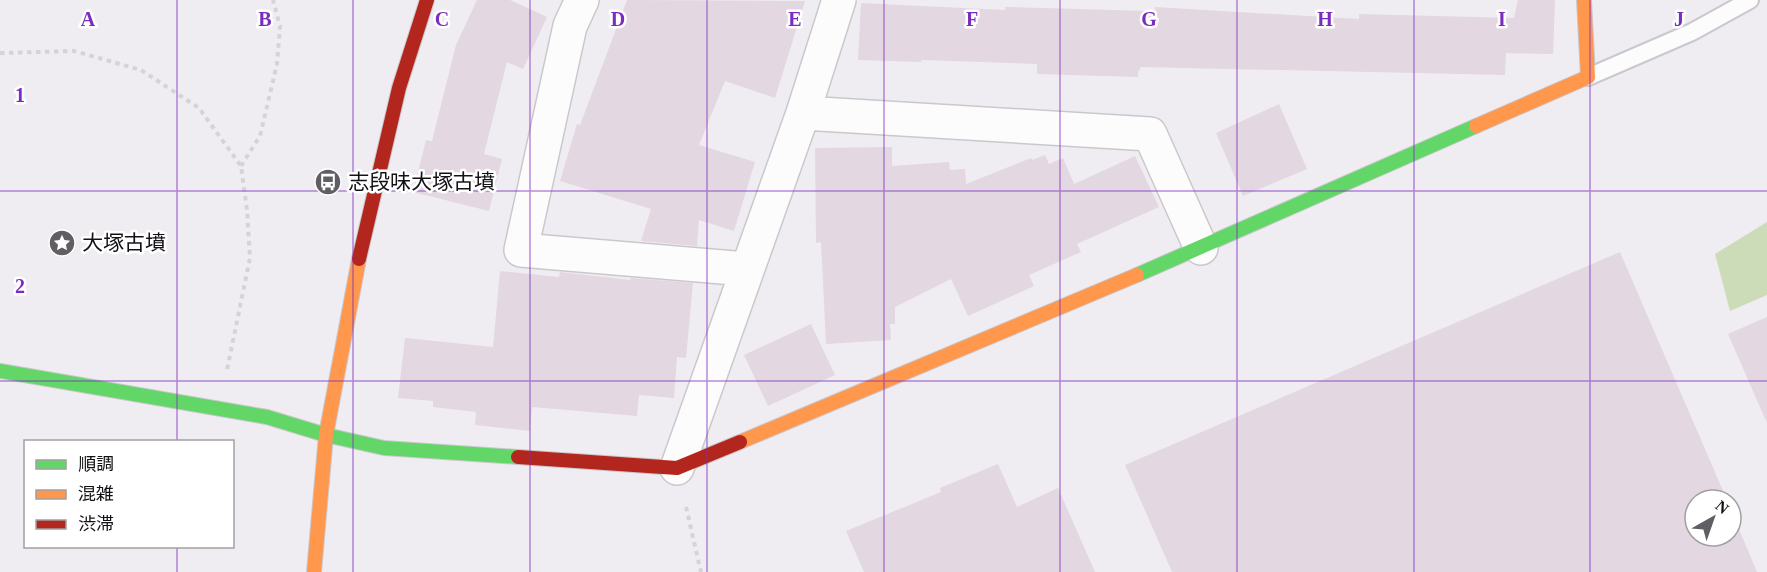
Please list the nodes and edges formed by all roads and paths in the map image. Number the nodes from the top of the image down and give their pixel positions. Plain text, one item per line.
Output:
1 (273, 0) edge
2 (427, 0) edge
3 (582, 0) edge
4 (839, 0) edge
5 (1584, 0) edge
6 (1750, 0) edge
7 (0, 53) edge
8 (1588, 77) junction
9 (803, 113) junction
10 (242, 166) junction
11 (1201, 248) junction
12 (746, 269) junction
13 (0, 371) edge
14 (220, 409) junction
15 (326, 435) junction
16 (677, 468) junction
17 (314, 572) edge
18 (701, 572) edge

1 - 10 path
2 - 15 street
3 - 12 street
4 - 9 street
5 - 8 street
6 - 8 lane
7 - 10 path
8 - 11 street
9 - 11 street
9 - 12 street
10 - 14 path
11 - 16 street
12 - 16 street
13 - 14 street
14 - 15 street
15 - 16 street
15 - 17 street
16 - 18 path

